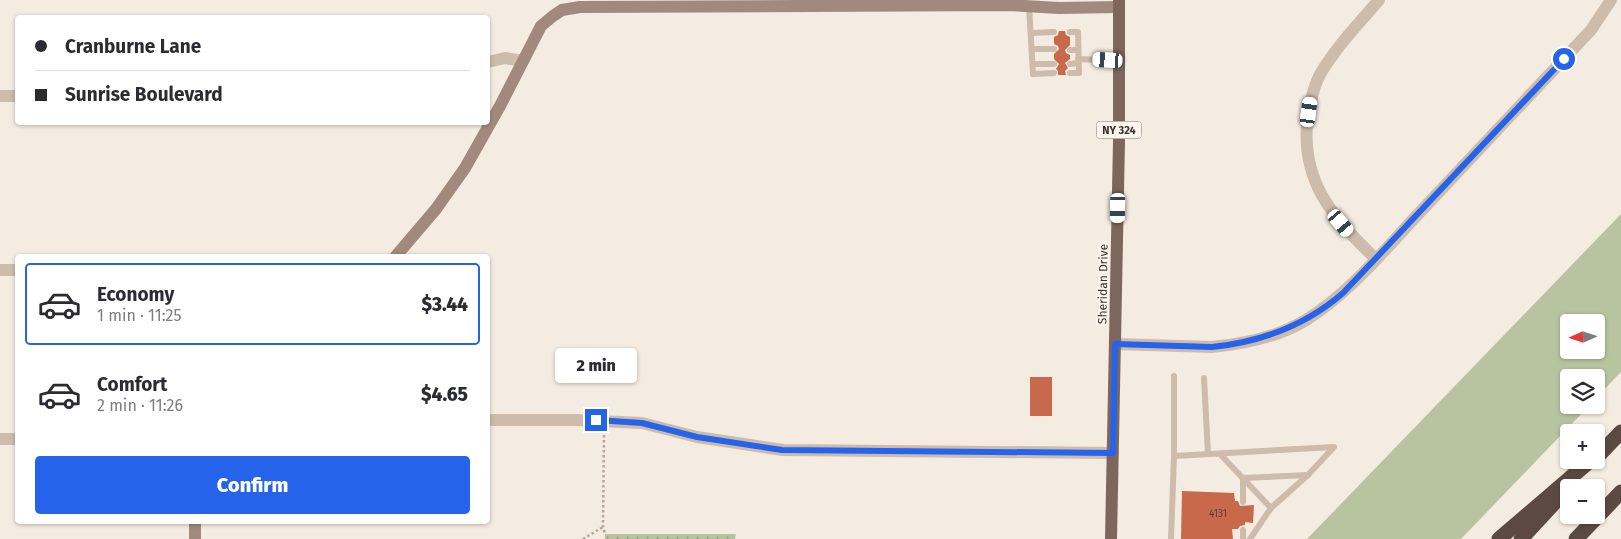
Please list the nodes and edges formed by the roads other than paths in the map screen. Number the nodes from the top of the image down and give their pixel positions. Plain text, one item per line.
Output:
1 (1379, 0) edge
2 (1611, 0) edge
3 (1119, 4) edge
4 (1029, 5) junction
5 (1054, 32) dead end
6 (1070, 32) dead end
7 (1031, 33) junction
8 (1032, 49) junction
9 (1054, 50) dead end
10 (1070, 50) dead end
11 (1078, 50) junction
12 (523, 61) junction
13 (1078, 61) junction
14 (1119, 61) junction
15 (490, 62) edge
16 (1032, 64) junction
17 (1054, 64) dead end
18 (1070, 64) dead end
19 (1054, 73) dead end
20 (1070, 73) dead end
21 (0, 96) edge
22 (15, 96) edge
23 (490, 124) edge
24 (489, 125) edge
25 (398, 254) edge
26 (1376, 259) junction
27 (0, 270) edge
28 (15, 270) edge
29 (1115, 344) junction
30 (1174, 376) dead end
31 (1204, 378) dead end
32 (490, 420) edge
33 (1617, 436) edge
34 (15, 439) edge
35 (0, 440) edge
36 (1605, 449) edge
37 (1113, 453) junction
38 (1208, 454) junction
39 (1220, 454) junction
40 (1174, 456) junction
41 (1581, 469) edge
42 (1586, 469) edge
43 (1308, 474) junction
44 (1243, 478) junction
45 (1577, 479) edge
46 (1621, 492) edge
47 (1560, 498) edge
48 (1243, 502) dead end
49 (1272, 508) junction
50 (1605, 509) edge
51 (194, 524) edge
52 (1590, 524) edge
53 (1591, 524) edge
54 (1242, 530) dead end
55 (196, 539) edge
56 (1111, 539) edge
57 (1171, 539) edge
58 (1243, 539) edge
59 (1250, 539) edge
60 (1499, 539) edge
61 (1521, 539) edge
62 (1576, 539) edge
63 (1582, 539) edge

1 - 26 street
2 - 26 street
3 - 4 street
3 - 14 main road, Sheridan Drive / NY 324
4 - 7 lane
4 - 12 street
5 - 7 lane
6 - 11 lane
7 - 8 lane
8 - 9 lane
8 - 16 lane
10 - 11 lane
11 - 13 lane
12 - 15 street
12 - 23 street
13 - 14 lane
13 - 18 lane
13 - 20 lane
14 - 29 main road, Sheridan Drive / NY 324
16 - 17 lane
16 - 19 lane
21 - 22 street
24 - 25 street
26 - 29 street
27 - 28 street
29 - 37 main road, Sheridan Drive / NY 324
30 - 40 lane
31 - 38 lane
32 - 37 street
33 - 36 highway
34 - 35 street
37 - 56 main road, Sheridan Drive / NY 324
38 - 39 lane
38 - 40 lane
39 - 43 lane
39 - 44 lane
40 - 57 lane
41 - 60 highway
42 - 45 highway
43 - 44 lane
43 - 49 lane
44 - 48 lane
44 - 49 lane
46 - 50 highway
47 - 61 highway
49 - 59 lane
51 - 55 street
52 - 62 highway
53 - 63 highway
54 - 58 lane

